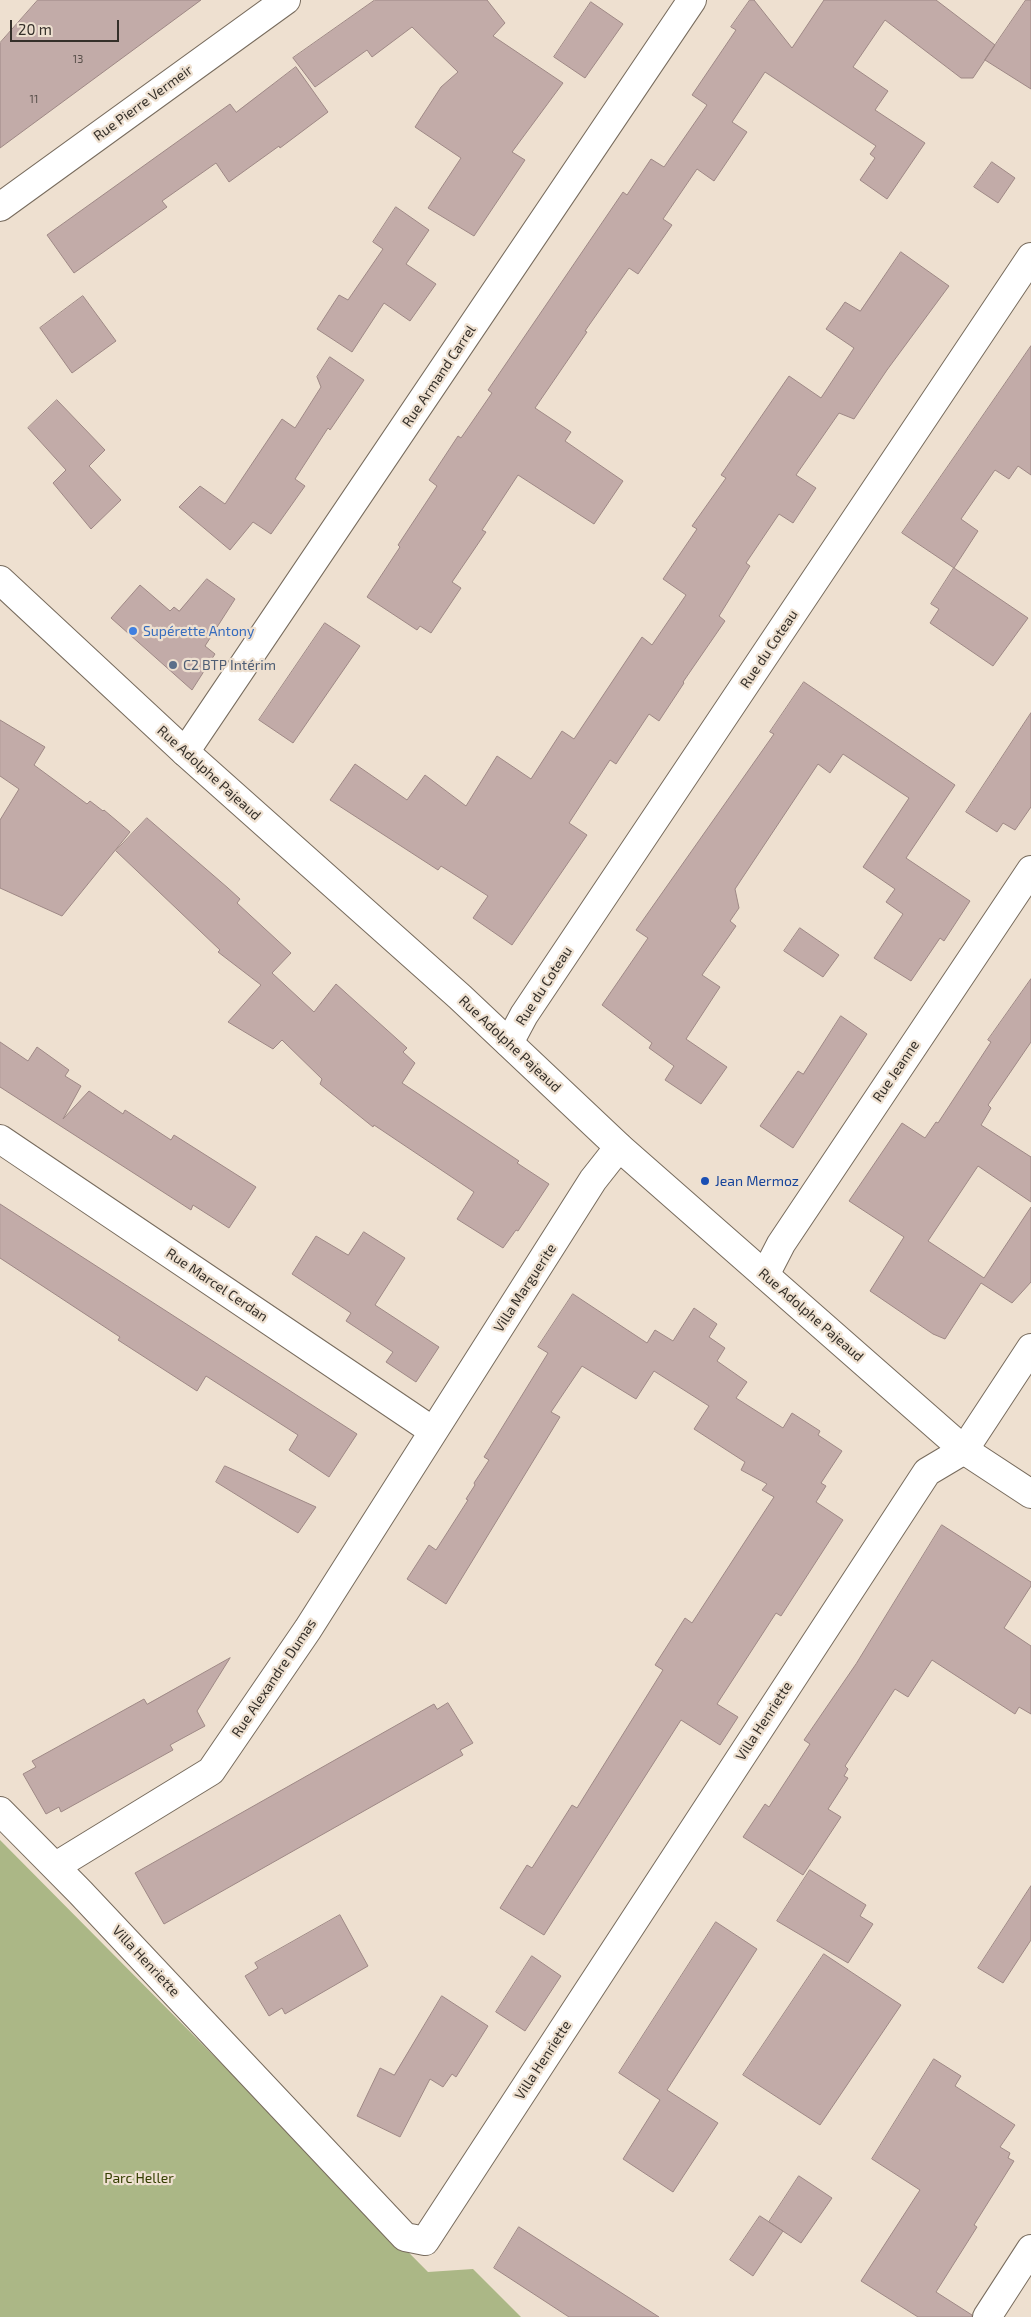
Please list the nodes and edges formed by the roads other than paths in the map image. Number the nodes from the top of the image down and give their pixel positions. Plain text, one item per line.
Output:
1 (286, 0) edge
2 (692, 0) edge
3 (0, 207) edge
4 (1031, 257) edge
5 (0, 580) edge
6 (185, 752) junction
7 (1031, 870) edge
8 (510, 1043) junction
9 (0, 1139) edge
10 (619, 1147) junction
11 (765, 1275) junction
12 (1031, 1348) edge
13 (433, 1431) junction
14 (964, 1450) junction
15 (1031, 1494) edge
16 (0, 1811) edge
17 (56, 1866) junction
18 (1031, 2248) edge
19 (987, 2317) edge

1 - 3 street, Rue Pierre Vermeir
2 - 6 street, Rue Armand Carrel
4 - 8 street, Rue du Coteau
5 - 6 street, Rue Adolphe Pajeaud
6 - 8 street, Rue Adolphe Pajeaud
7 - 11 street, Rue Jeanne
8 - 10 street, Rue Adolphe Pajeaud
9 - 13 street, Rue Marcel Cerdan
10 - 11 street, Rue Adolphe Pajeaud
10 - 13 street, Villa Marguerite
11 - 14 street, Rue Adolphe Pajeaud
12 - 14 street
13 - 17 street, Rue Alexandre Dumas
14 - 15 street, Rue Adolphe Pajeaud
14 - 17 street, Villa Henriette
16 - 17 street
18 - 19 street

